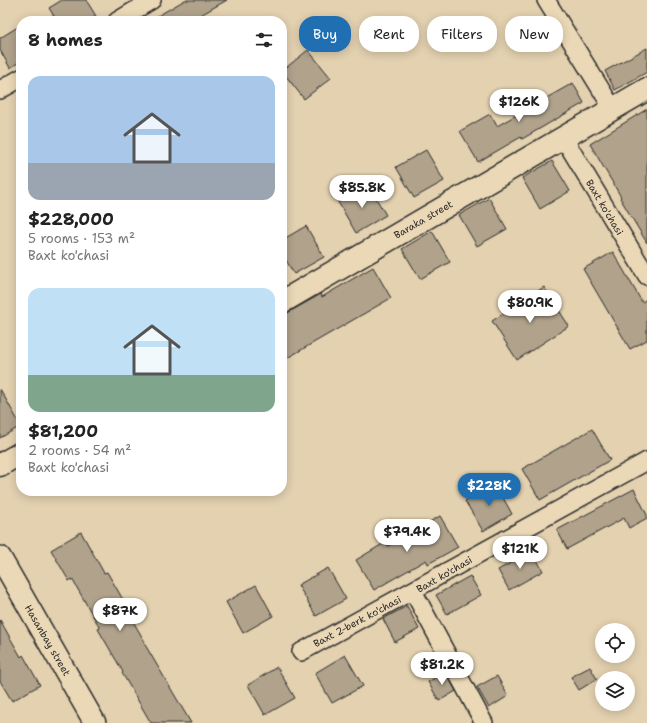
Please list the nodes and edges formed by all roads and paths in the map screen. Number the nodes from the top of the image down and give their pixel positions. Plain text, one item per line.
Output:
1 (152, 0) edge
2 (546, 0) edge
3 (125, 16) edge
4 (16, 81) edge
5 (647, 89) edge
6 (0, 90) edge
7 (613, 109) junction
8 (563, 137) junction
9 (647, 276) edge
10 (287, 299) edge
11 (16, 456) edge
12 (647, 461) edge
13 (0, 465) edge
14 (0, 558) edge
15 (413, 591) junction
16 (301, 652) dead end
17 (95, 723) edge
18 (484, 723) edge

1 - 3 street
2 - 7 street
4 - 6 street
5 - 7 main road, Baraka street
7 - 8 main road, Baraka street
8 - 9 street, Baxt ko'chasi
8 - 10 main road, Baraka street
11 - 13 main road
12 - 15 street, Baxt ko'chasi
14 - 17 street, Hasanbay street
15 - 16 street, Baxt 2-berk ko'chasi
15 - 18 street, Baxt ko'chasi

